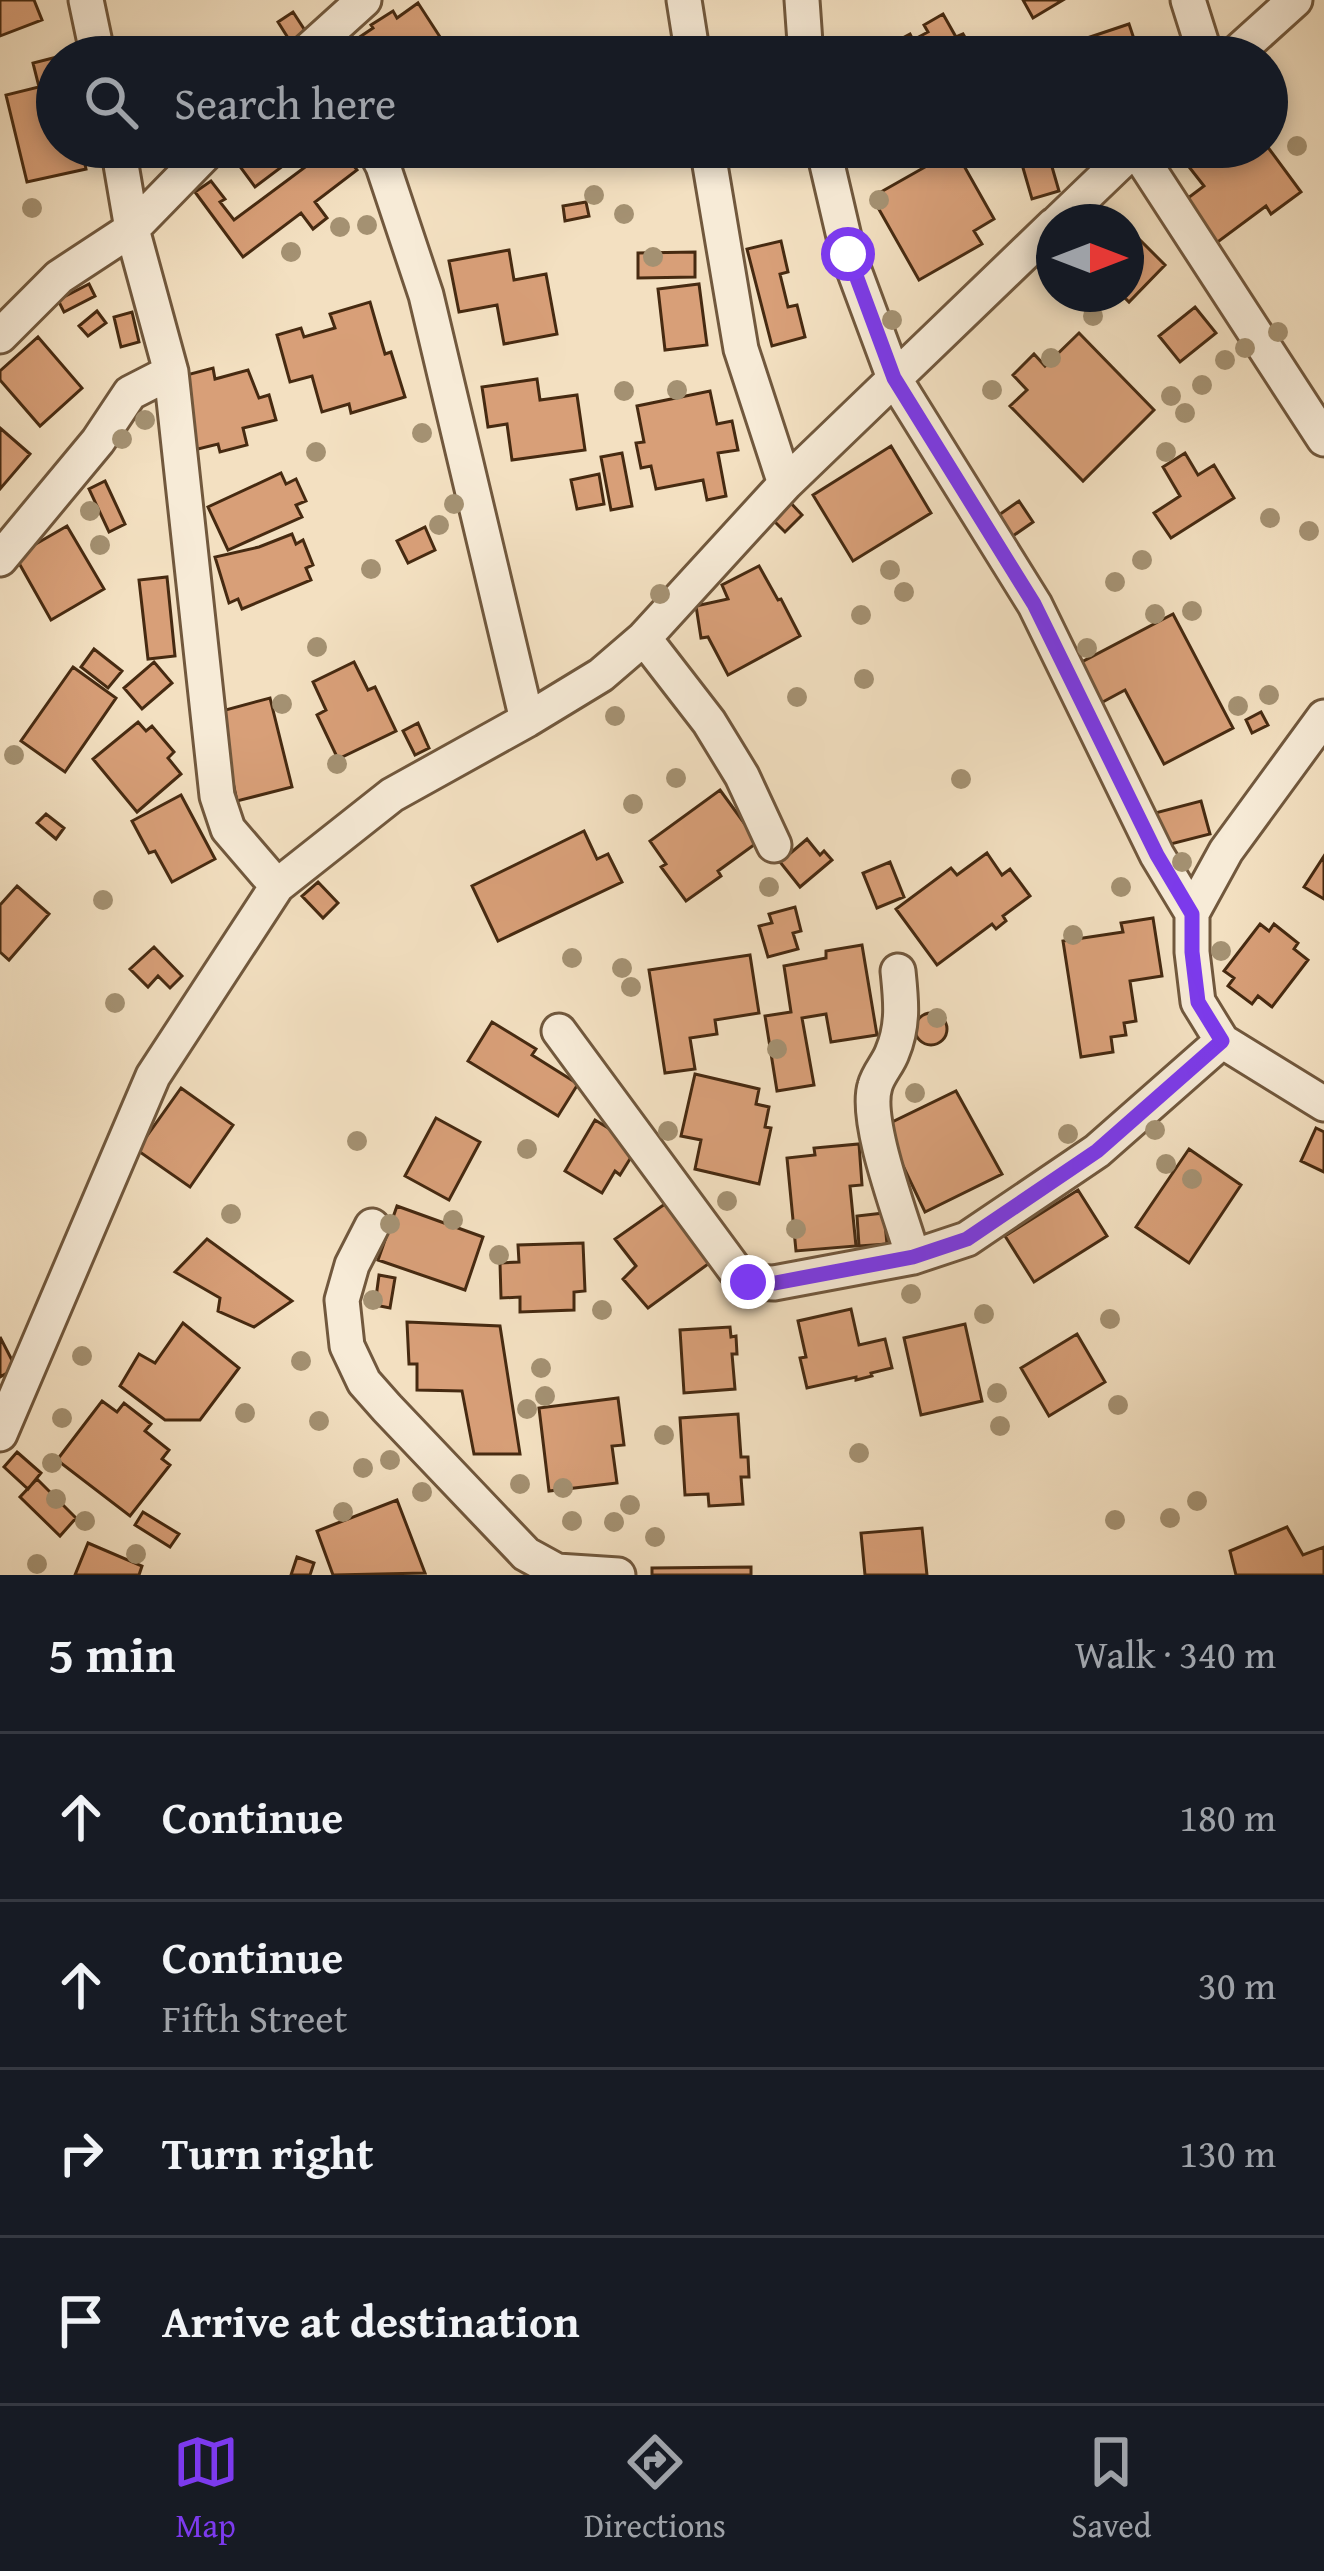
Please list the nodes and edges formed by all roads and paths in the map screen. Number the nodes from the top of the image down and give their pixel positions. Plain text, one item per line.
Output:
1 (86, 0) edge
2 (364, 0) edge
3 (683, 0) edge
4 (802, 0) edge
5 (1188, 0) edge
6 (1295, 0) edge
7 (94, 36) edge
8 (329, 36) edge
9 (689, 36) edge
10 (805, 36) edge
11 (1199, 36) edge
12 (1255, 36) edge
13 (122, 168) edge
14 (192, 168) edge
15 (384, 168) edge
16 (711, 168) edge
17 (828, 168) edge
18 (1115, 168) edge
19 (1149, 168) edge
20 (1077, 204) edge
21 (132, 229) junction
22 (1036, 243) edge
23 (0, 336) edge
24 (171, 371) junction
25 (894, 378) junction
26 (1324, 440) edge
27 (785, 484) junction
28 (0, 559) edge
29 (644, 638) junction
30 (1324, 717) edge
31 (527, 720) junction
32 (773, 844) dead end
33 (277, 886) junction
34 (1192, 914) junction
35 (898, 971) dead end
36 (559, 1031) dead end
37 (1222, 1041) junction
38 (1324, 1104) edge
39 (372, 1226) dead end
40 (913, 1257) junction
41 (0, 1434) edge
42 (619, 1575) edge

1 - 7 street
2 - 8 street
3 - 9 street
4 - 10 street
5 - 11 street
6 - 12 street
13 - 21 street
14 - 21 street
15 - 31 street
16 - 27 street
17 - 25 street
18 - 20 street
19 - 26 street
21 - 23 street
21 - 24 street
22 - 25 street
24 - 28 street
24 - 33 street
25 - 27 street
25 - 34 street
27 - 29 street
29 - 31 street
29 - 32 street
30 - 34 street
31 - 33 street
33 - 41 street
34 - 37 street
35 - 40 street
36 - 40 street
37 - 38 street
37 - 40 street
39 - 42 street

